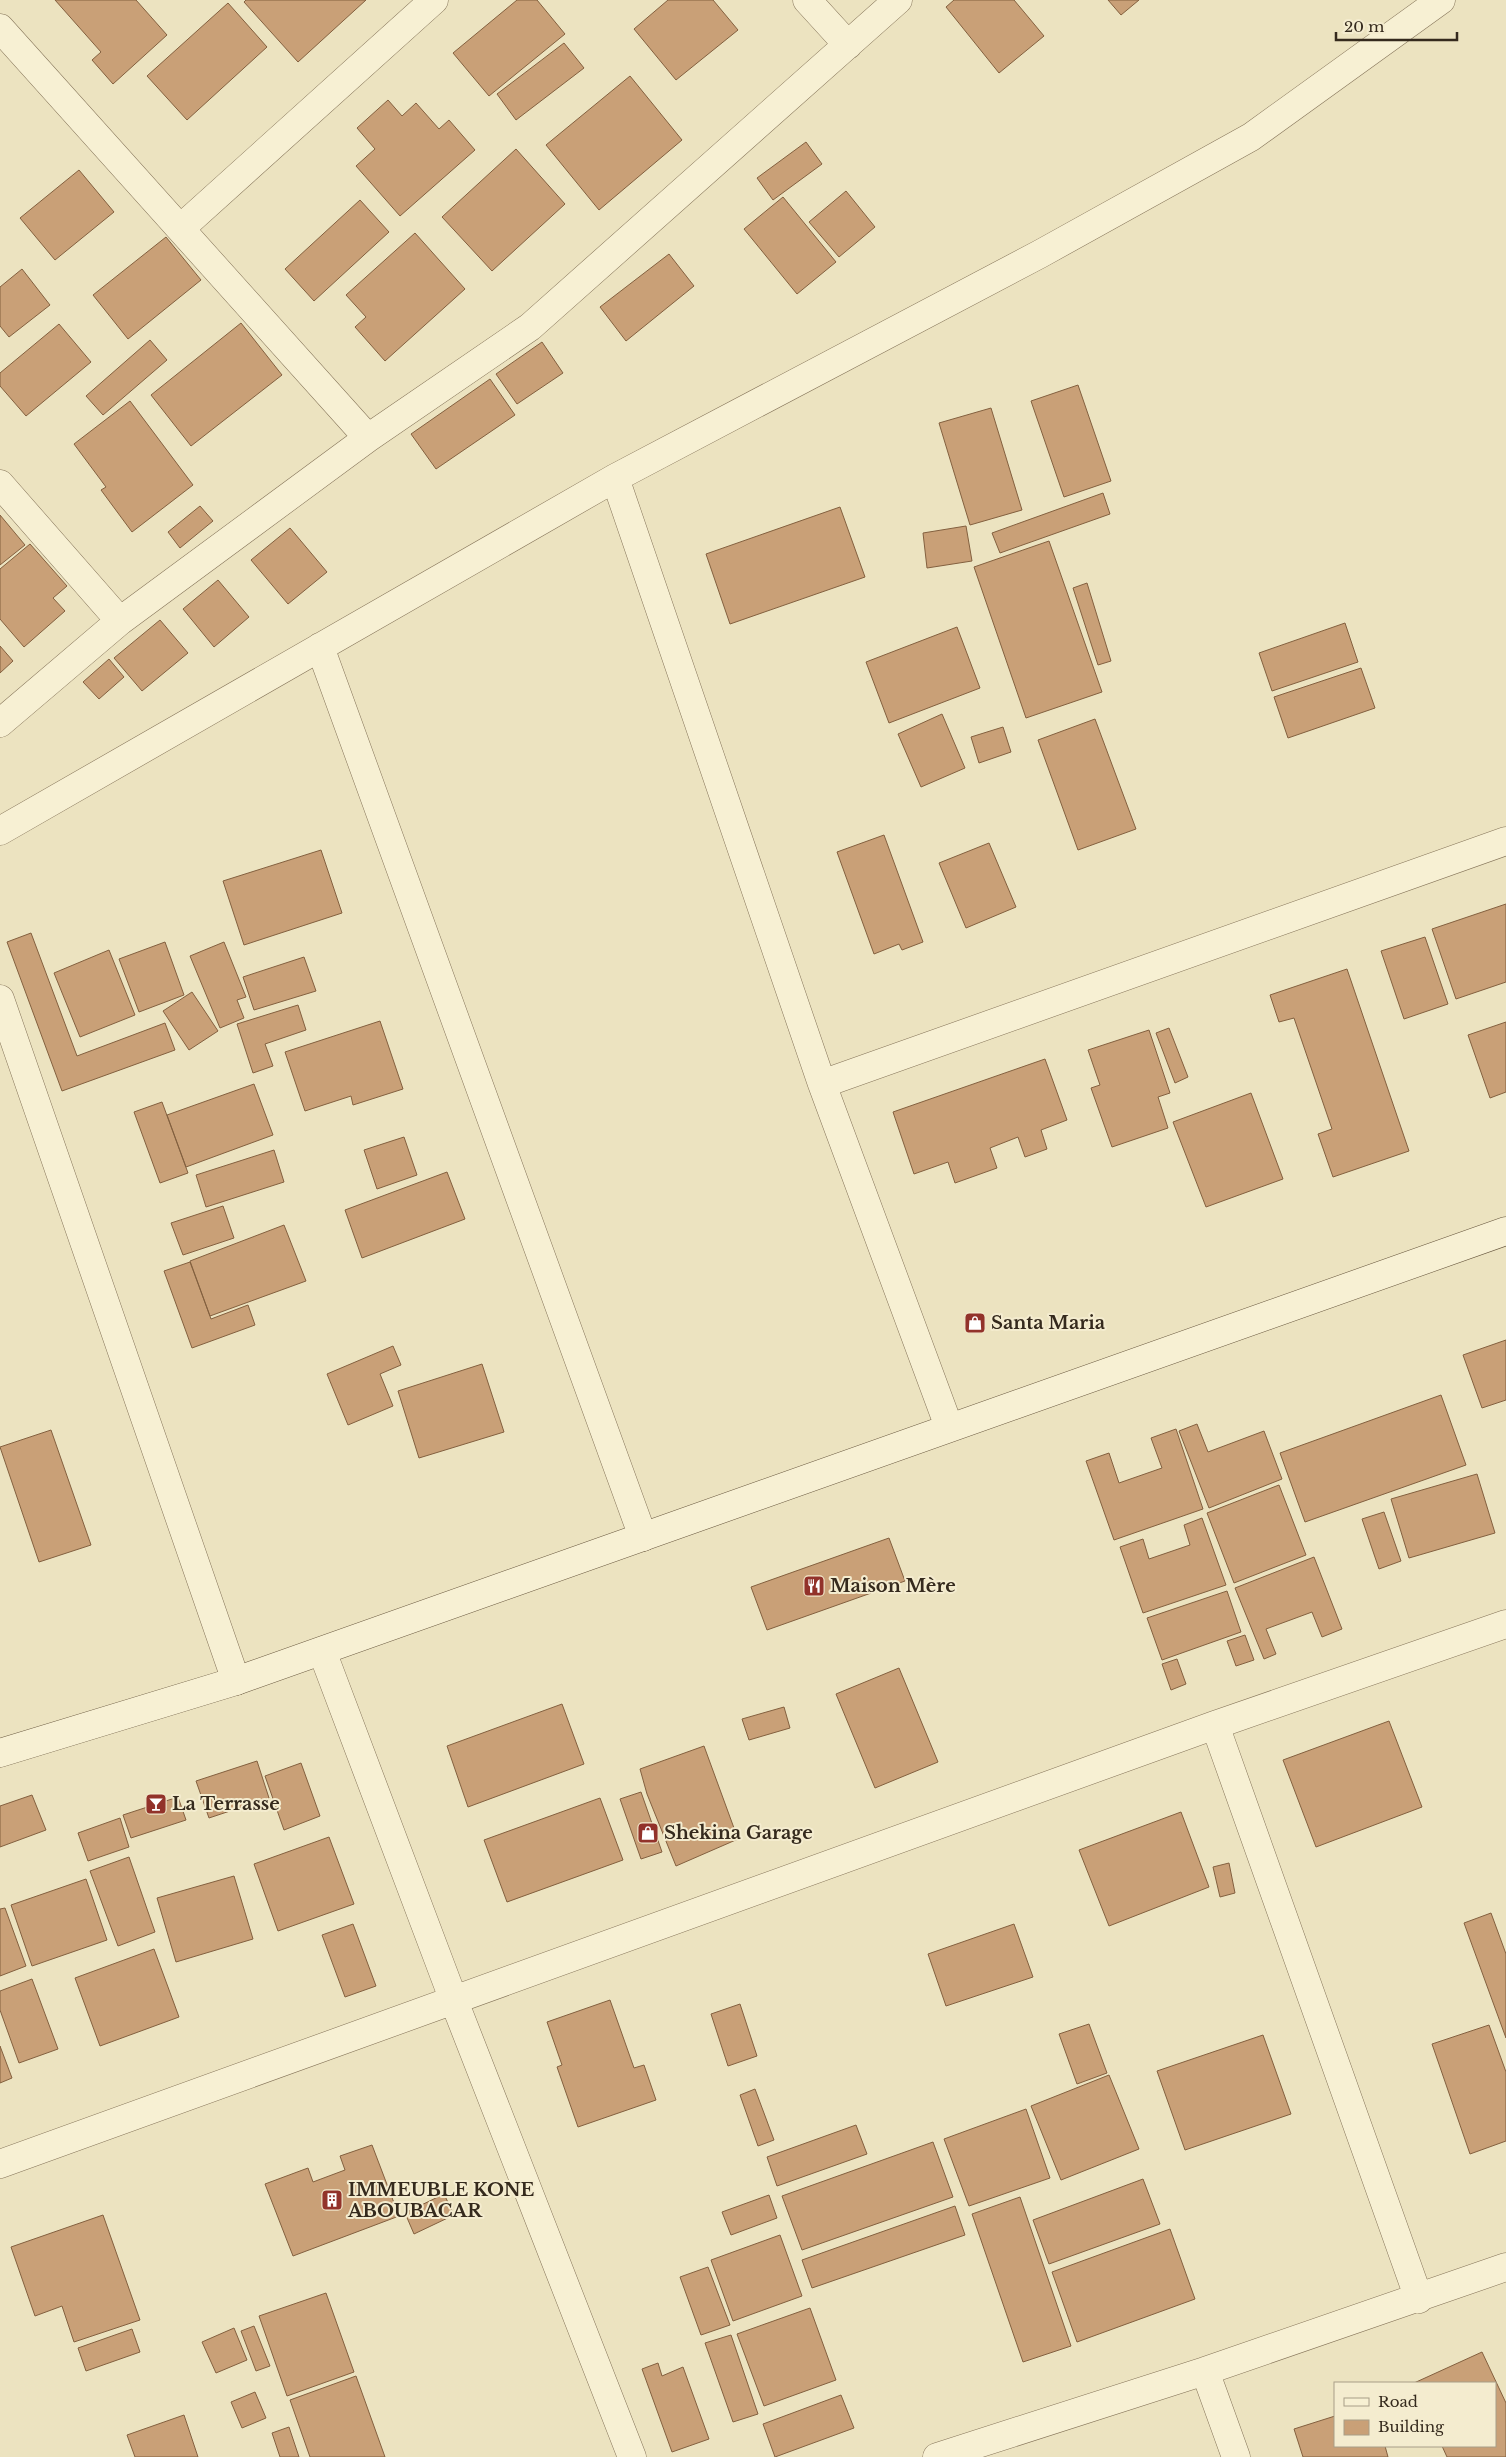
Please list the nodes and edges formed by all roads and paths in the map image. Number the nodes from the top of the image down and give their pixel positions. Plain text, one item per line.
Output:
1 (434, 0) edge
2 (807, 0) edge
3 (898, 0) edge
4 (1442, 0) edge
5 (0, 28) edge
6 (848, 45) junction
7 (181, 228) junction
8 (368, 438) junction
9 (616, 478) junction
10 (0, 484) edge
11 (120, 620) junction
12 (320, 647) junction
13 (0, 723) edge
14 (0, 832) edge
15 (1506, 841) edge
16 (0, 999) edge
17 (822, 1084) junction
18 (1506, 1231) edge
19 (950, 1427) junction
20 (643, 1537) junction
21 (1506, 1624) edge
22 (322, 1651) junction
23 (236, 1682) junction
24 (1215, 1725) junction
25 (0, 1753) edge
26 (454, 2001) junction
27 (0, 2164) edge
28 (1506, 2267) edge
29 (1419, 2299) junction
30 (1205, 2371) junction
31 (632, 2457) edge
32 (937, 2457) edge
33 (1236, 2457) edge

1 - 7 street
2 - 6 street
3 - 6 street
4 - 9 street
5 - 7 street
6 - 8 street
7 - 8 street
8 - 11 street
9 - 12 street
9 - 17 street
10 - 11 street
11 - 13 street
12 - 14 street
12 - 20 street
15 - 17 street
16 - 23 street
17 - 19 street
18 - 19 street
19 - 20 street
20 - 22 street
21 - 24 street
22 - 23 street
22 - 26 street
23 - 25 street
24 - 26 street
24 - 29 street
26 - 27 street
26 - 31 street
28 - 29 street
29 - 30 street
30 - 32 street
30 - 33 street

